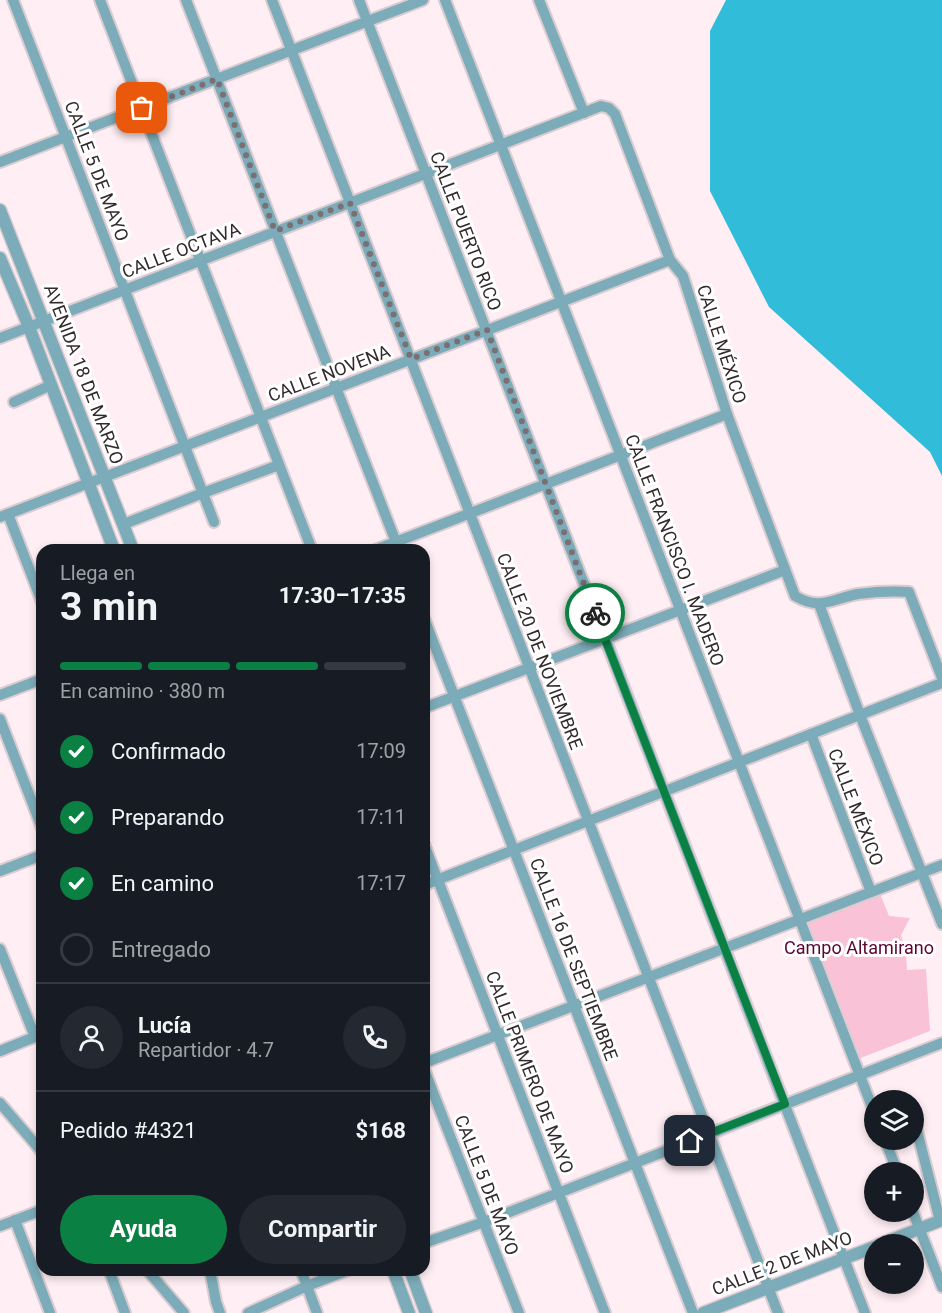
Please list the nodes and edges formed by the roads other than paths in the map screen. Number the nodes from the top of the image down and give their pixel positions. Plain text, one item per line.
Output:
1 (13, 0) edge
2 (100, 0) edge
3 (186, 0) edge
4 (272, 0) edge
5 (359, 0) edge
6 (423, 0) edge
7 (445, 0) edge
8 (539, 0) edge
9 (368, 21) junction
10 (292, 51) junction
11 (217, 79) junction
12 (142, 108) junction
13 (609, 108) joint
14 (584, 113) junction
15 (66, 137) junction
16 (501, 145) junction
17 (0, 162) edge
18 (426, 173) junction
19 (350, 203) junction
20 (0, 210) edge
21 (275, 231) junction
22 (0, 258) edge
23 (200, 260) junction
24 (670, 260) junction
25 (124, 290) junction
26 (562, 302) junction
27 (45, 321) junction
28 (29, 327) junction
29 (487, 330) junction
30 (0, 338) edge
31 (411, 359) junction
32 (51, 385) junction
33 (336, 388) junction
34 (14, 402) dead end
35 (728, 414) junction
36 (261, 417) junction
37 (185, 446) junction
38 (621, 455) junction
39 (279, 465) junction
40 (104, 477) junction
41 (89, 483) junction
42 (546, 484) junction
43 (203, 493) junction
44 (470, 514) junction
45 (4, 516) edge
46 (214, 522) dead end
47 (124, 525) junction
48 (112, 544) edge
49 (131, 544) edge
50 (310, 544) edge
51 (396, 544) edge
52 (402, 544) edge
53 (785, 570) junction
54 (36, 588) edge
55 (819, 604) junction
56 (680, 609) junction
57 (430, 633) edge
58 (605, 638) junction
59 (942, 644) edge
60 (931, 648) junction
61 (529, 668) junction
62 (942, 678) edge
63 (36, 681) edge
64 (942, 683) edge
65 (0, 695) edge
66 (455, 696) junction
67 (430, 706) edge
68 (860, 715) junction
69 (0, 719) edge
70 (811, 734) junction
71 (739, 762) junction
72 (664, 791) junction
73 (36, 812) edge
74 (588, 821) junction
75 (514, 850) junction
76 (36, 857) edge
77 (430, 859) edge
78 (942, 865) edge
79 (0, 871) edge
80 (922, 873) junction
81 (438, 879) junction
82 (430, 882) edge
83 (871, 892) junction
84 (800, 919) junction
85 (942, 924) edge
86 (724, 948) junction
87 (0, 949) edge
88 (648, 977) junction
89 (574, 1006) junction
90 (36, 1029) edge
91 (498, 1035) junction
92 (36, 1037) edge
93 (942, 1043) edge
94 (0, 1050) edge
95 (430, 1061) edge
96 (860, 1075) junction
97 (430, 1084) edge
98 (866, 1090) edge
99 (0, 1104) edge
100 (785, 1104) junction
101 (709, 1134) junction
102 (36, 1145) edge
103 (922, 1150) edge
104 (635, 1163) junction
105 (559, 1193) junction
106 (36, 1212) edge
107 (15, 1220) junction
108 (941, 1221) edge
109 (1, 1222) edge
110 (484, 1222) junction
111 (917, 1222) edge
112 (920, 1229) junction
113 (907, 1234) edge
114 (430, 1241) edge
115 (864, 1250) edge
116 (844, 1258) junction
117 (36, 1276) edge
118 (36, 1276) edge
119 (111, 1276) edge
120 (152, 1276) edge
121 (211, 1276) edge
122 (303, 1276) edge
123 (333, 1276) edge
124 (395, 1276) edge
125 (412, 1276) edge
126 (307, 1286) junction
127 (942, 1287) edge
128 (768, 1288) junction
129 (50, 1313) edge
130 (125, 1313) edge
131 (184, 1313) edge
132 (220, 1313) edge
133 (248, 1313) edge
134 (317, 1313) edge
135 (409, 1313) edge
136 (426, 1313) edge
137 (519, 1313) edge
138 (605, 1313) edge
139 (693, 1313) edge
140 (703, 1313) edge
141 (778, 1313) edge
142 (865, 1313) edge

1 - 15 street, CALLE 5 DE MAYO
2 - 12 street
3 - 11 street
4 - 10 street, CALLE 20 DE NOVIEMBRE
5 - 9 street, CALLE PUERTO RICO
6 - 9 street
7 - 16 street, CALLE FRANCISCO I. MADERO
8 - 14 street
9 - 10 street
9 - 18 street, CALLE PUERTO RICO
10 - 11 street
10 - 19 street, CALLE 20 DE NOVIEMBRE
11 - 12 street
11 - 21 street
12 - 15 street
12 - 23 street
13 - 14 street, CALLE OCTAVA
13 - 24 street, CALLE MÉXICO
14 - 16 street, CALLE OCTAVA
15 - 17 street
15 - 25 street, CALLE 5 DE MAYO
16 - 18 street, CALLE OCTAVA
16 - 26 street, CALLE FRANCISCO I. MADERO
18 - 19 street, CALLE OCTAVA
18 - 29 street, CALLE PUERTO RICO
19 - 21 street, CALLE OCTAVA
19 - 31 street, CALLE 20 DE NOVIEMBRE
20 - 27 street, AVENIDA 18 DE MARZO
21 - 23 street, CALLE OCTAVA
21 - 33 street
22 - 28 street, AVENIDA 18 DE MARZO
23 - 25 street, CALLE OCTAVA
23 - 36 street
24 - 26 street, CALLE NOVENA
24 - 35 street, CALLE MÉXICO
25 - 27 street, CALLE OCTAVA
25 - 37 street, CALLE 5 DE MAYO
26 - 29 street, CALLE NOVENA
26 - 38 street, CALLE FRANCISCO I. MADERO
27 - 28 street, CALLE OCTAVA
27 - 40 street, AVENIDA 18 DE MARZO
28 - 30 street, CALLE OCTAVA
28 - 32 street, AVENIDA 18 DE MARZO
29 - 31 street, CALLE NOVENA
29 - 42 street, CALLE PUERTO RICO
31 - 33 street, CALLE NOVENA
31 - 44 street, CALLE 20 DE NOVIEMBRE
32 - 34 street
32 - 41 street, AVENIDA 18 DE MARZO
33 - 36 street, CALLE NOVENA
33 - 51 street
35 - 38 street
35 - 53 street, CALLE MÉXICO
36 - 37 street, CALLE NOVENA
36 - 39 street
37 - 40 street, CALLE NOVENA
37 - 43 street, CALLE 5 DE MAYO
38 - 42 street
38 - 56 street, CALLE FRANCISCO I. MADERO
39 - 43 street
39 - 50 street
40 - 41 street, CALLE NOVENA
40 - 47 street, AVENIDA 18 DE MARZO
41 - 45 street, CALLE NOVENA
41 - 48 street, AVENIDA 18 DE MARZO
42 - 44 street
42 - 58 street, CALLE PUERTO RICO
43 - 46 street, CALLE 5 DE MAYO
43 - 47 street
44 - 52 street
44 - 61 street, CALLE 20 DE NOVIEMBRE
45 - 54 street
47 - 49 street, AVENIDA 18 DE MARZO
53 - 55 street, CALLE MÉXICO
53 - 56 street
55 - 60 street
55 - 68 street, CALLE MÉXICO
56 - 58 street
56 - 71 street, CALLE FRANCISCO I. MADERO
57 - 66 street, CALLE 16 DE SEPTIEMBRE
58 - 61 street
58 - 72 street, CALLE PUERTO RICO
59 - 60 street
60 - 62 street
61 - 66 street
61 - 74 street, CALLE 20 DE NOVIEMBRE
63 - 65 street
64 - 68 street
66 - 67 street
66 - 75 street, CALLE 16 DE SEPTIEMBRE
68 - 70 street
68 - 80 street, CALLE MÉXICO
69 - 73 street
70 - 71 street
70 - 83 street, CALLE MÉXICO
71 - 72 street
71 - 84 street, CALLE FRANCISCO I. MADERO
72 - 74 street
72 - 86 street, CALLE PUERTO RICO
74 - 75 street
74 - 88 street, CALLE 20 DE NOVIEMBRE
75 - 81 street
75 - 89 street, CALLE 16 DE SEPTIEMBRE
76 - 79 street
77 - 81 street, CALLE PRIMERO DE MAYO
78 - 80 street
80 - 83 street
80 - 85 street, CALLE MÉXICO
81 - 82 street
81 - 91 street, CALLE PRIMERO DE MAYO
83 - 84 street
84 - 86 street
84 - 96 street, CALLE FRANCISCO I. MADERO
86 - 88 street
86 - 100 street, CALLE PUERTO RICO
87 - 90 street
88 - 89 street
88 - 101 street, CALLE 20 DE NOVIEMBRE
89 - 91 street
89 - 104 street, CALLE 16 DE SEPTIEMBRE
91 - 95 street
91 - 105 street, CALLE PRIMERO DE MAYO
92 - 94 street
93 - 96 street
96 - 98 street, CALLE FRANCISCO I. MADERO
96 - 100 street
97 - 110 street, CALLE 5 DE MAYO
99 - 102 street
100 - 101 street
100 - 116 street, CALLE PUERTO RICO
101 - 104 street
101 - 128 street, CALLE 20 DE NOVIEMBRE
103 - 108 street
104 - 105 street
104 - 139 street, CALLE 16 DE SEPTIEMBRE
105 - 110 street
105 - 138 street, CALLE PRIMERO DE MAYO
106 - 107 street
107 - 109 street
107 - 118 street
108 - 112 street, CALLE 2 DE MAYO
110 - 114 street
110 - 137 street, CALLE 5 DE MAYO
111 - 112 street
112 - 113 street, CALLE 2 DE MAYO
112 - 127 street
115 - 116 street, CALLE 2 DE MAYO
116 - 128 street, CALLE 2 DE MAYO
116 - 142 street, CALLE PUERTO RICO
117 - 129 street
119 - 130 street
120 - 131 street
121 - 132 street
122 - 126 street
123 - 126 street
124 - 135 street
125 - 136 street
126 - 133 street
126 - 134 street
128 - 140 street, CALLE 2 DE MAYO
128 - 141 street, CALLE 20 DE NOVIEMBRE

